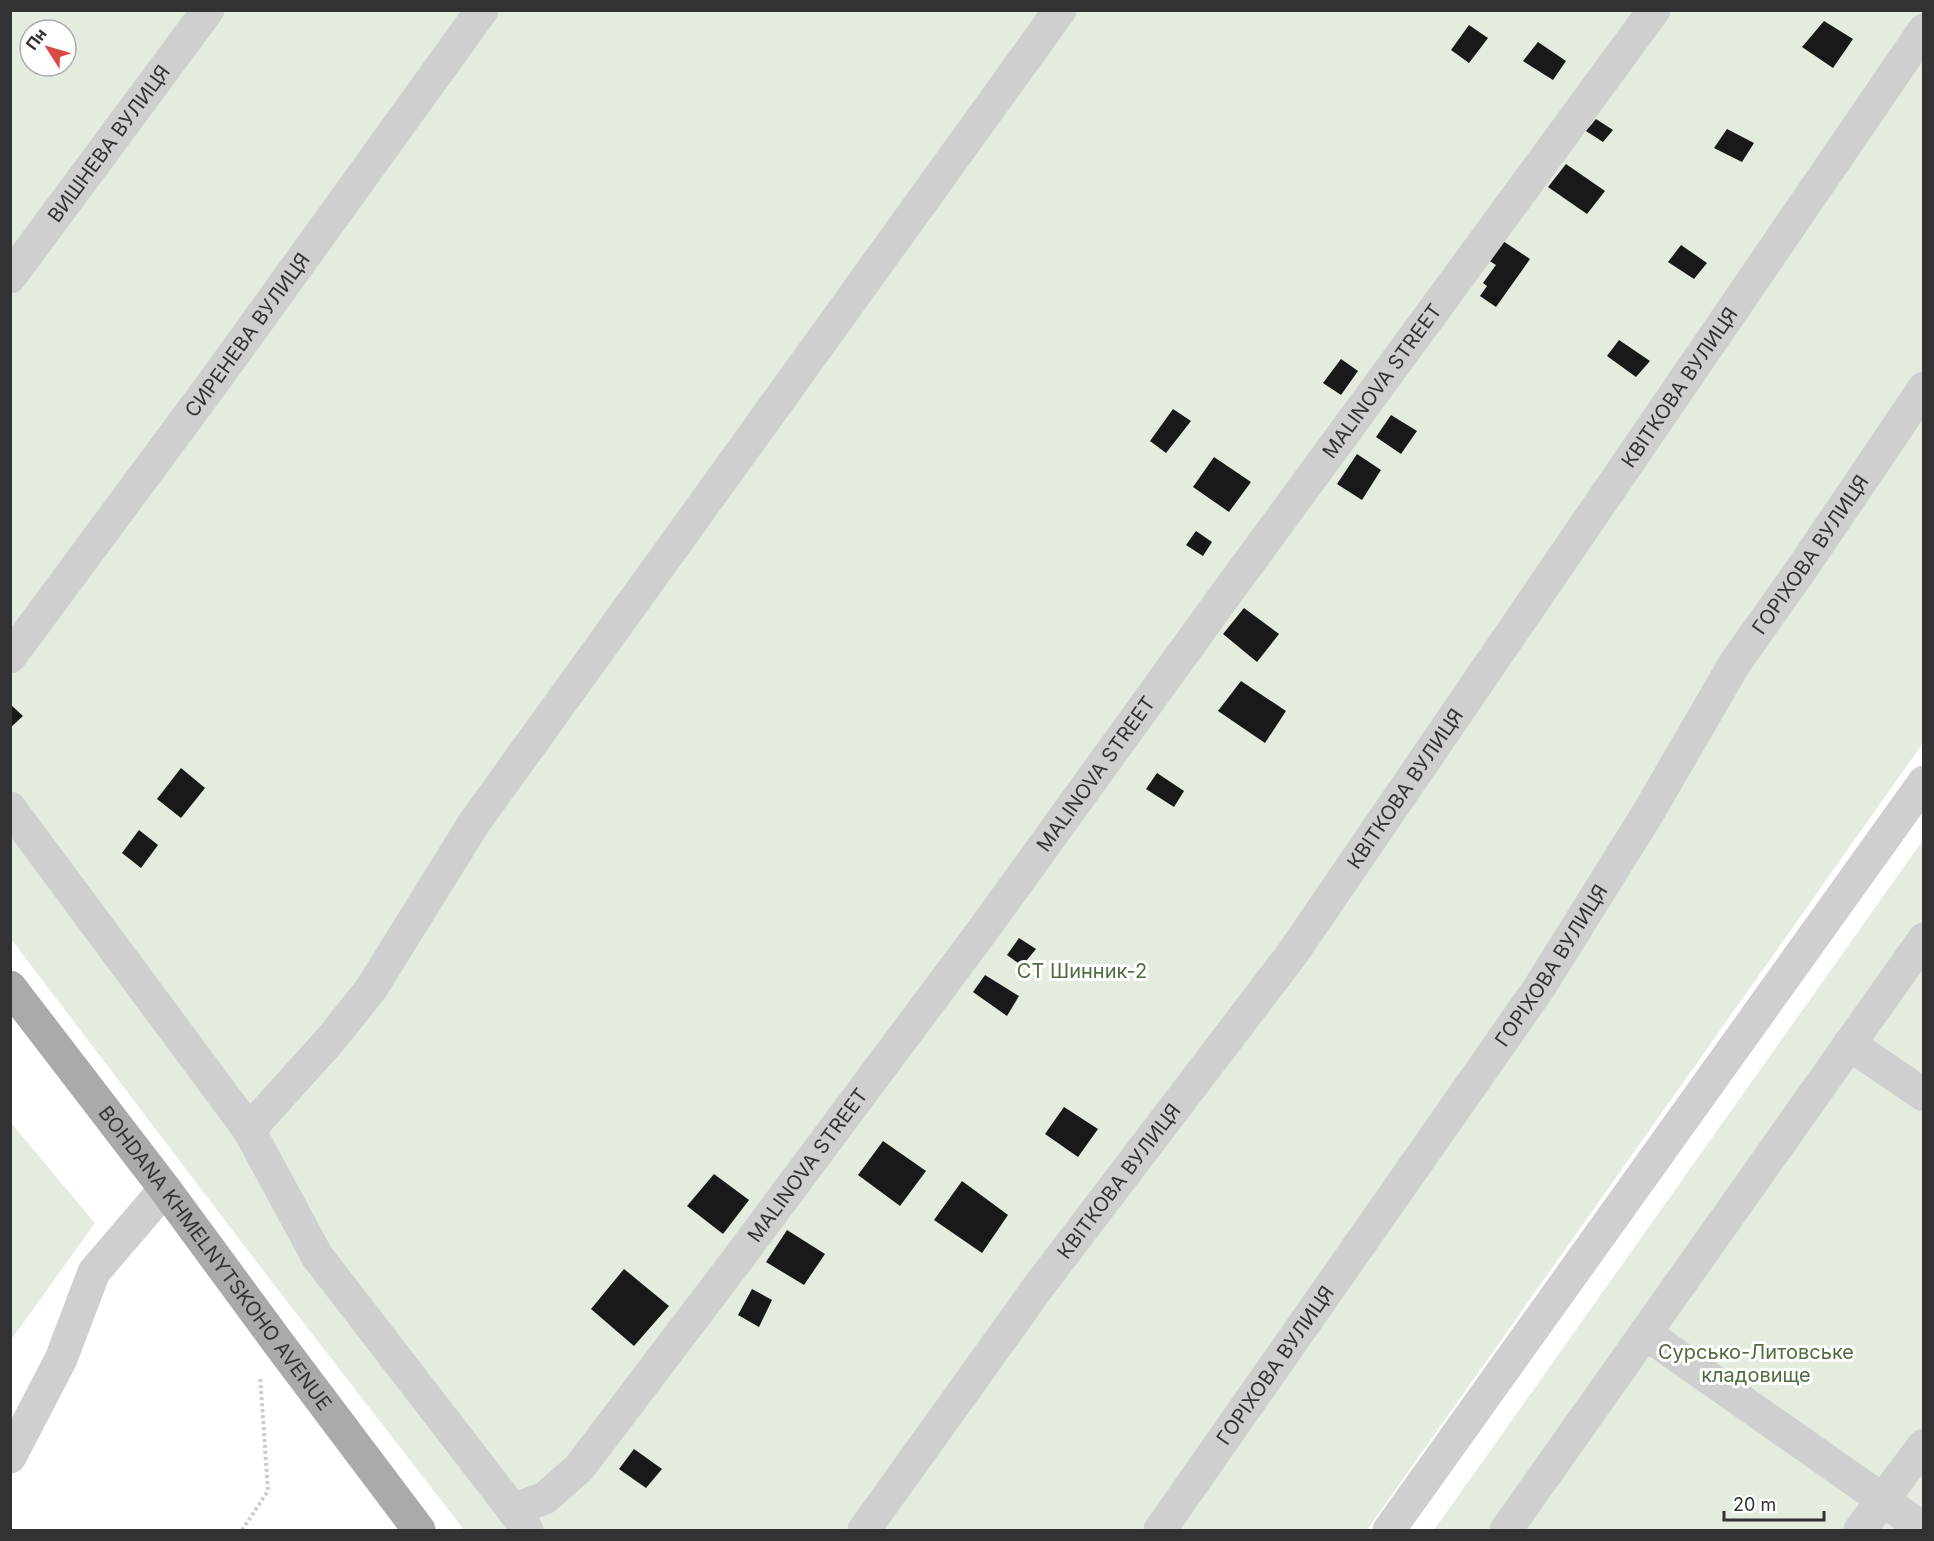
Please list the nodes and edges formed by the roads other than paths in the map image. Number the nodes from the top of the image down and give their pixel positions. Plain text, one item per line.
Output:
1 (208, 10) edge
2 (482, 10) edge
3 (1060, 10) edge
4 (1654, 10) edge
5 (1923, 30) edge
6 (10, 277) edge
7 (1923, 388) edge
8 (10, 657) edge
9 (1923, 782) edge
10 (10, 808) edge
11 (1923, 939) edge
12 (10, 987) edge
13 (1849, 1044) junction
14 (1923, 1095) edge
15 (249, 1130) junction
16 (165, 1189) junction
17 (1645, 1333) junction
18 (1923, 1445) edge
19 (10, 1457) edge
20 (1882, 1500) junction
21 (520, 1520) edge
22 (1923, 1529) edge
23 (419, 1530) edge
24 (864, 1530) edge
25 (1160, 1530) edge
26 (1389, 1530) edge
27 (1506, 1530) edge
28 (1860, 1530) edge

1 - 6 street, ВИШНЕВА ВУЛИЦЯ
2 - 8 street, СИРЕНЕВА ВУЛИЦЯ
3 - 15 street
4 - 21 street, MALINOVA STREET
5 - 24 street, КВІТКОВА ВУЛИЦЯ
7 - 25 street, ГОРІХОВА ВУЛИЦЯ
9 - 26 street
10 - 15 street
11 - 13 street
12 - 16 main road, BOHDANA KHMELNYTSKOHO AVENUE
13 - 14 street
13 - 17 street
15 - 21 street
16 - 19 street
16 - 23 main road, BOHDANA KHMELNYTSKOHO AVENUE
17 - 20 street
17 - 27 street
18 - 20 street
20 - 22 street
20 - 28 street

